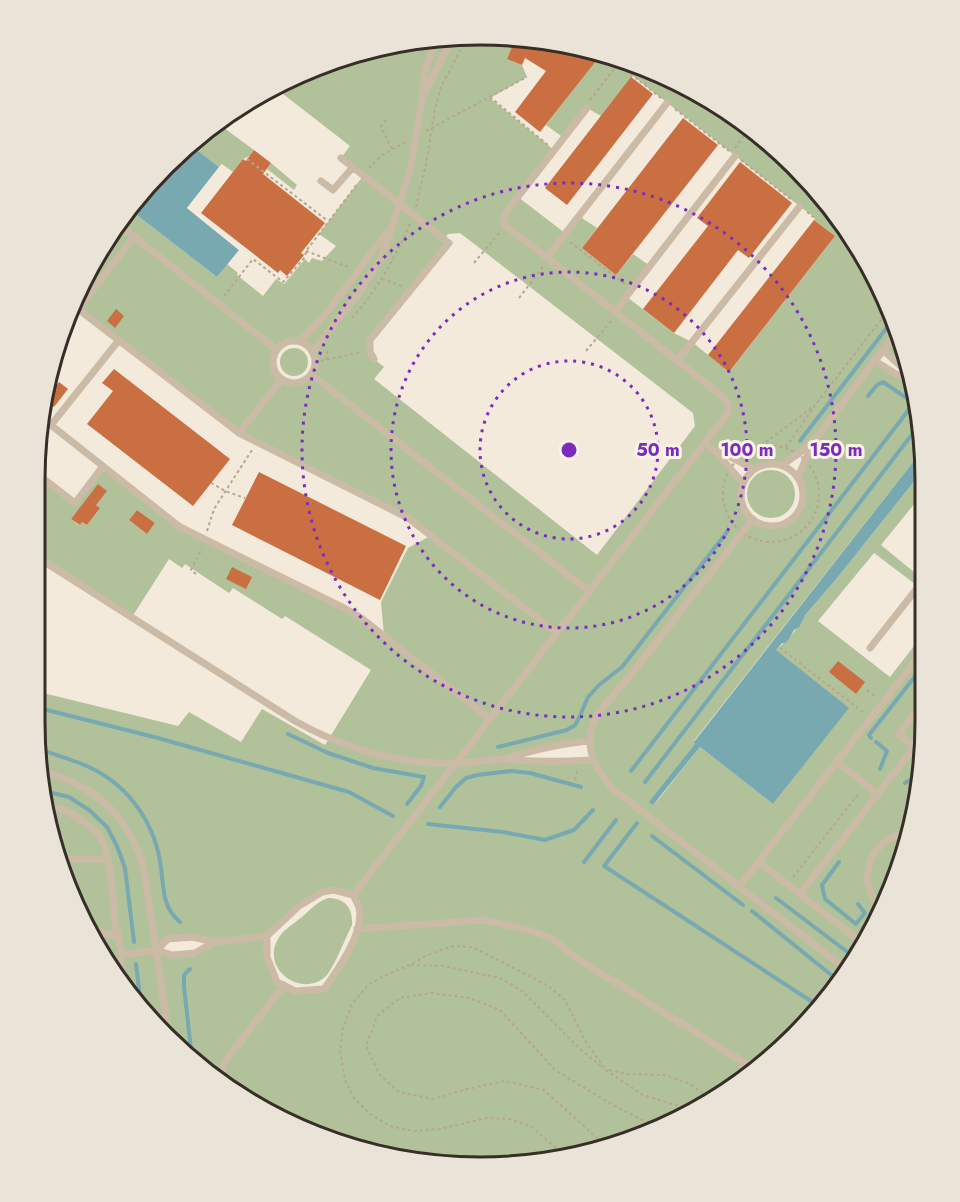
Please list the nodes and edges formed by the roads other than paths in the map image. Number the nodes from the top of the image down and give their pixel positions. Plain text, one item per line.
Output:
1 (448, 46) edge
2 (433, 48) edge
3 (422, 99) junction
4 (667, 103) road end
5 (587, 108) road end
6 (735, 156) road end
7 (341, 158) dead end
8 (352, 167) junction
9 (321, 181) dead end
10 (400, 204) junction
11 (800, 206) road end
12 (391, 228) junction
13 (124, 229) edge
14 (134, 237) junction
15 (548, 259) junction
16 (88, 291) edge
17 (92, 291) junction
18 (86, 297) edge
19 (79, 312) edge
20 (616, 312) junction
21 (892, 339) edge
22 (119, 340) junction
23 (299, 342) junction
24 (277, 350) junction
25 (884, 350) junction
26 (313, 351) junction
27 (374, 359) dead end
28 (677, 361) junction
29 (875, 361) junction
30 (899, 365) edge
31 (312, 375) junction
32 (903, 378) edge
33 (282, 379) junction
34 (51, 425) joint
35 (239, 434) junction
36 (816, 438) junction
37 (704, 443) junction
38 (716, 452) junction
39 (782, 465) junction
40 (103, 466) junction
41 (753, 469) junction
42 (798, 478) junction
43 (45, 480) edge
44 (742, 483) junction
45 (753, 519) junction
46 (45, 562) edge
47 (589, 591) junction
48 (915, 591) edge
49 (557, 633) junction
50 (870, 648) dead end
51 (915, 661) edge
52 (915, 713) edge
53 (490, 719) junction
54 (591, 741) junction
55 (914, 745) edge
56 (914, 751) edge
57 (503, 759) junction
58 (593, 760) junction
59 (837, 762) junction
60 (456, 763) junction
61 (48, 773) edge
62 (878, 794) junction
63 (53, 807) edge
64 (900, 835) edge
65 (108, 858) junction
66 (67, 859) edge
67 (759, 862) junction
68 (739, 887) junction
69 (800, 894) junction
70 (353, 895) junction
71 (876, 902) edge
72 (357, 929) junction
73 (99, 933) edge
74 (267, 936) junction
75 (117, 937) junction
76 (857, 939) edge
77 (214, 942) junction
78 (157, 950) junction
79 (121, 955) junction
80 (841, 965) edge
81 (121, 968) edge
82 (284, 986) junction
83 (167, 1024) edge
84 (744, 1062) junction
85 (748, 1065) edge
86 (743, 1068) edge
87 (222, 1072) edge

1 - 3 lane
2 - 3 lane
3 - 10 lane
4 - 15 lane
5 - 15 lane
6 - 20 lane
7 - 8 lane
8 - 9 lane
8 - 10 lane
10 - 12 lane
10 - 27 lane
11 - 28 lane
12 - 23 lane
12 - 26 lane
13 - 14 lane
14 - 17 lane
14 - 24 lane
15 - 20 lane
16 - 17 lane
17 - 18 lane
19 - 22 lane
20 - 28 lane
21 - 25 lane
22 - 34 lane
22 - 35 lane
23 - 24 lane
23 - 26 lane
24 - 33 lane
25 - 29 lane
25 - 30 lane
26 - 31 lane
28 - 37 lane
29 - 32 lane
29 - 36 lane
31 - 33 lane
31 - 47 lane
33 - 35 lane
34 - 40 lane
35 - 49 lane
36 - 39 lane
36 - 42 lane
37 - 38 lane
37 - 47 lane
38 - 41 lane
38 - 44 lane
39 - 41 lane
39 - 42 lane
40 - 43 lane
40 - 53 lane
41 - 44 lane
42 - 45 lane
44 - 45 lane
45 - 54 lane
46 - 60 lane
47 - 49 lane
48 - 50 lane
49 - 53 lane
51 - 59 lane
52 - 55 lane
53 - 60 lane
54 - 57 lane
54 - 58 lane
56 - 62 lane
57 - 58 lane
57 - 60 lane
58 - 68 lane
59 - 62 lane
59 - 67 lane
60 - 70 lane
61 - 78 lane
62 - 69 lane
63 - 65 lane
64 - 71 lane
65 - 66 lane
65 - 75 lane
67 - 68 lane
67 - 69 lane
68 - 80 lane
69 - 76 lane
70 - 72 lane
70 - 74 lane
72 - 82 lane
72 - 84 lane
73 - 75 lane
74 - 77 lane
74 - 82 lane
75 - 79 lane
77 - 78 lane
77 - 78 lane
78 - 79 lane
78 - 83 lane
79 - 81 lane
82 - 87 lane
84 - 85 lane
84 - 86 lane

